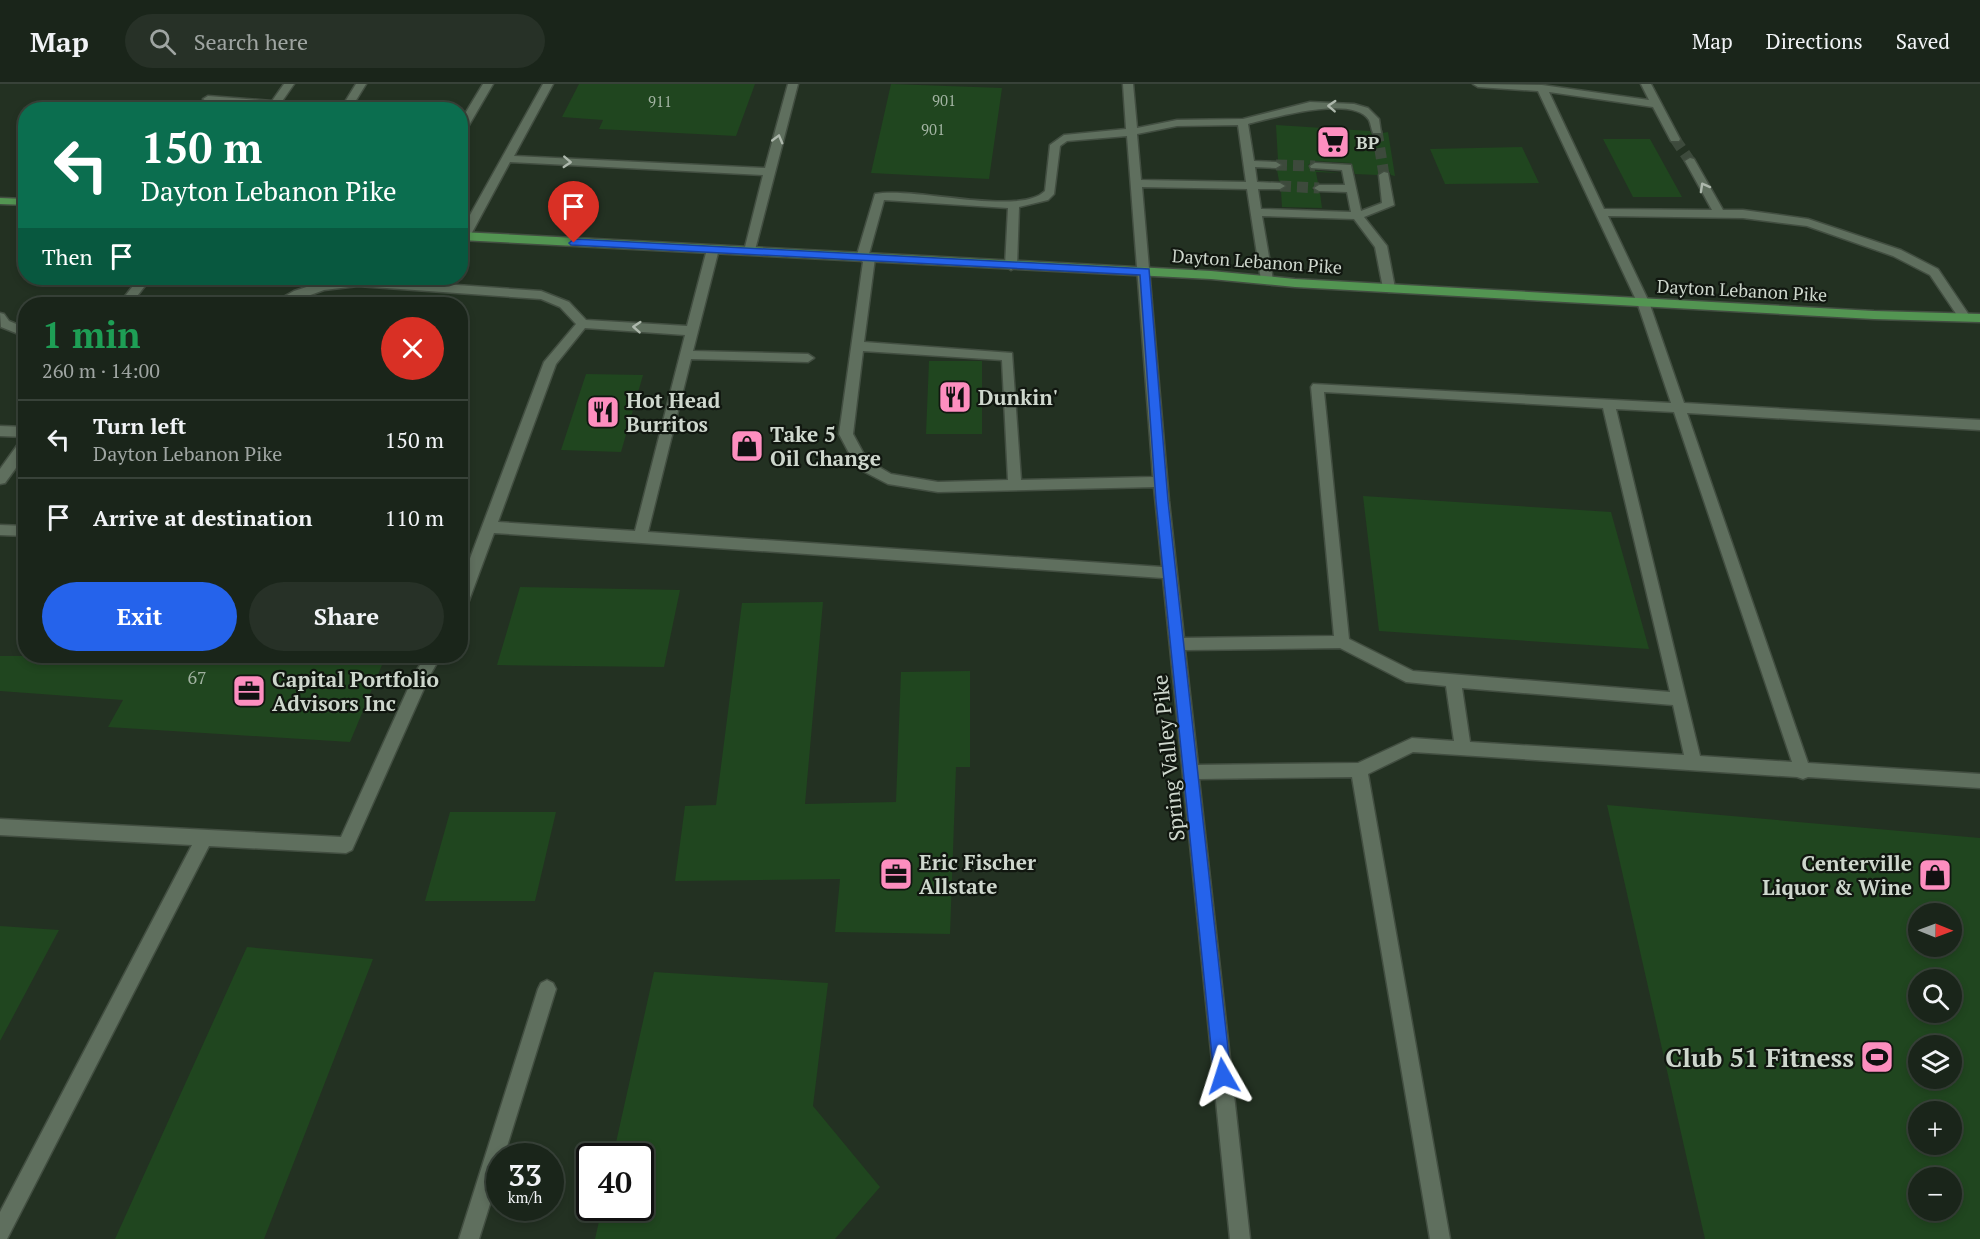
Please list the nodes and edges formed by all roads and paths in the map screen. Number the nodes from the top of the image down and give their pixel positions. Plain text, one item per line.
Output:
1 (290, 84) edge
2 (361, 84) edge
3 (488, 84) edge
4 (548, 84) edge
5 (793, 84) edge
6 (1128, 84) edge
7 (1478, 84) edge
8 (1646, 84) edge
9 (1542, 88) junction
10 (1564, 88) edge
11 (208, 99) dead end
12 (232, 102) edge
13 (277, 102) edge
14 (350, 102) edge
15 (1655, 104) junction
16 (468, 118) edge
17 (1243, 122) junction
18 (1377, 131) tunnel mouth
19 (1131, 132) junction
20 (1675, 139) tunnel mouth
21 (508, 159) junction
22 (1690, 161) tunnel mouth
23 (1249, 164) junction
24 (1276, 165) tunnel mouth
25 (1315, 166) tunnel mouth
26 (769, 172) junction
27 (1384, 175) tunnel mouth
28 (1135, 183) junction
29 (1252, 185) junction
30 (1280, 186) tunnel mouth
31 (1318, 188) tunnel mouth
32 (1351, 189) junction
33 (0, 201) edge
34 (18, 202) edge
35 (1014, 205) junction
36 (1256, 212) junction
37 (1600, 212) junction
38 (1719, 213) junction
39 (1357, 216) junction
40 (468, 227) edge
41 (468, 237) edge
42 (713, 249) junction
43 (750, 251) junction
44 (866, 258) junction
45 (1011, 266) junction
46 (1145, 272) junction
47 (1267, 280) junction
48 (140, 285) edge
49 (332, 285) edge
50 (400, 285) edge
51 (1389, 288) junction
52 (130, 297) edge
53 (292, 297) edge
54 (1643, 302) junction
55 (0, 318) edge
56 (1965, 318) junction
57 (1980, 318) edge
58 (582, 324) junction
59 (18, 329) edge
60 (693, 331) junction
61 (857, 346) junction
62 (686, 355) junction
63 (808, 358) dead end
64 (1609, 405) junction
65 (1680, 410) junction
66 (1980, 425) edge
67 (0, 431) edge
68 (18, 432) edge
69 (18, 454) edge
70 (0, 479) edge
71 (1160, 482) junction
72 (1016, 485) junction
73 (490, 527) junction
74 (0, 530) edge
75 (18, 531) edge
76 (640, 537) junction
77 (1170, 573) junction
78 (468, 585) edge
79 (1342, 642) junction
80 (1177, 644) junction
81 (429, 663) edge
82 (1453, 680) junction
83 (1679, 699) junction
84 (1463, 749) junction
85 (1694, 764) junction
86 (1359, 770) junction
87 (1191, 772) junction
88 (1803, 772) junction
89 (1980, 781) edge
90 (0, 827) edge
91 (204, 837) junction
92 (547, 989) dead end
93 (0, 1232) edge
94 (469, 1239) edge
95 (1240, 1239) edge
96 (1440, 1239) edge

1 - 13 street
2 - 14 street
3 - 16 street
4 - 21 street
26 -> 5 street
6 - 19 street, Spring Valley Pike
7 - 9 street
8 - 15 street
9 - 10 street
9 - 37 street
10 - 15 street
11 - 12 street
15 - 20 street
18 -> 17 street
17 - 19 street
17 - 23 street
19 - 28 street, Spring Valley Pike
19 - 35 street
21 -> 26 street
21 - 40 street
38 -> 22 street
23 - 24 street
23 - 29 street
25 - 32 street
26 - 43 street
27 - 39 street
28 - 29 street
28 - 46 street, Spring Valley Pike
29 - 30 street
29 - 36 street
31 - 32 street
32 - 39 street
33 - 34 main road
35 - 44 street
35 - 45 street
36 - 39 street
36 - 47 street
37 - 38 street
37 - 54 street
38 - 56 street
39 - 51 street
41 - 42 main road, Dayton Lebanon Pike
42 - 43 main road, Dayton Lebanon Pike
42 - 60 street
43 - 44 main road, Dayton Lebanon Pike
44 - 45 main road, Dayton Lebanon Pike
44 - 61 street
45 - 46 main road, Dayton Lebanon Pike
46 - 47 main road, Dayton Lebanon Pike
46 - 71 street, Spring Valley Pike
47 - 51 main road, Dayton Lebanon Pike
48 - 52 street
49 - 53 street
50 - 58 street
51 - 54 main road, Dayton Lebanon Pike
54 - 56 main road, Dayton Lebanon Pike
54 - 65 street
55 - 59 street
56 - 57 main road, Dayton Lebanon Pike
60 -> 58 street
58 - 73 street
60 - 62 street
61 - 72 street
61 - 72 street
62 - 63 street
62 - 76 street
64 - 65 street
64 - 79 street
64 - 83 street
65 - 66 street
65 - 88 street
67 - 68 street
69 - 70 street
71 - 72 street
71 - 77 street, Spring Valley Pike
73 - 76 street
73 - 78 street
74 - 75 street
76 - 77 street
77 - 80 street, Spring Valley Pike
79 - 80 street
79 - 82 street
80 - 87 street, Spring Valley Pike
81 - 91 street
82 - 83 street
82 - 84 street
83 - 85 street
84 - 85 street
84 - 86 street
85 - 88 street
86 - 87 street
86 - 96 street
87 - 95 street, Spring Valley Pike
88 - 89 street
90 - 91 street
91 - 93 street
92 - 94 street

